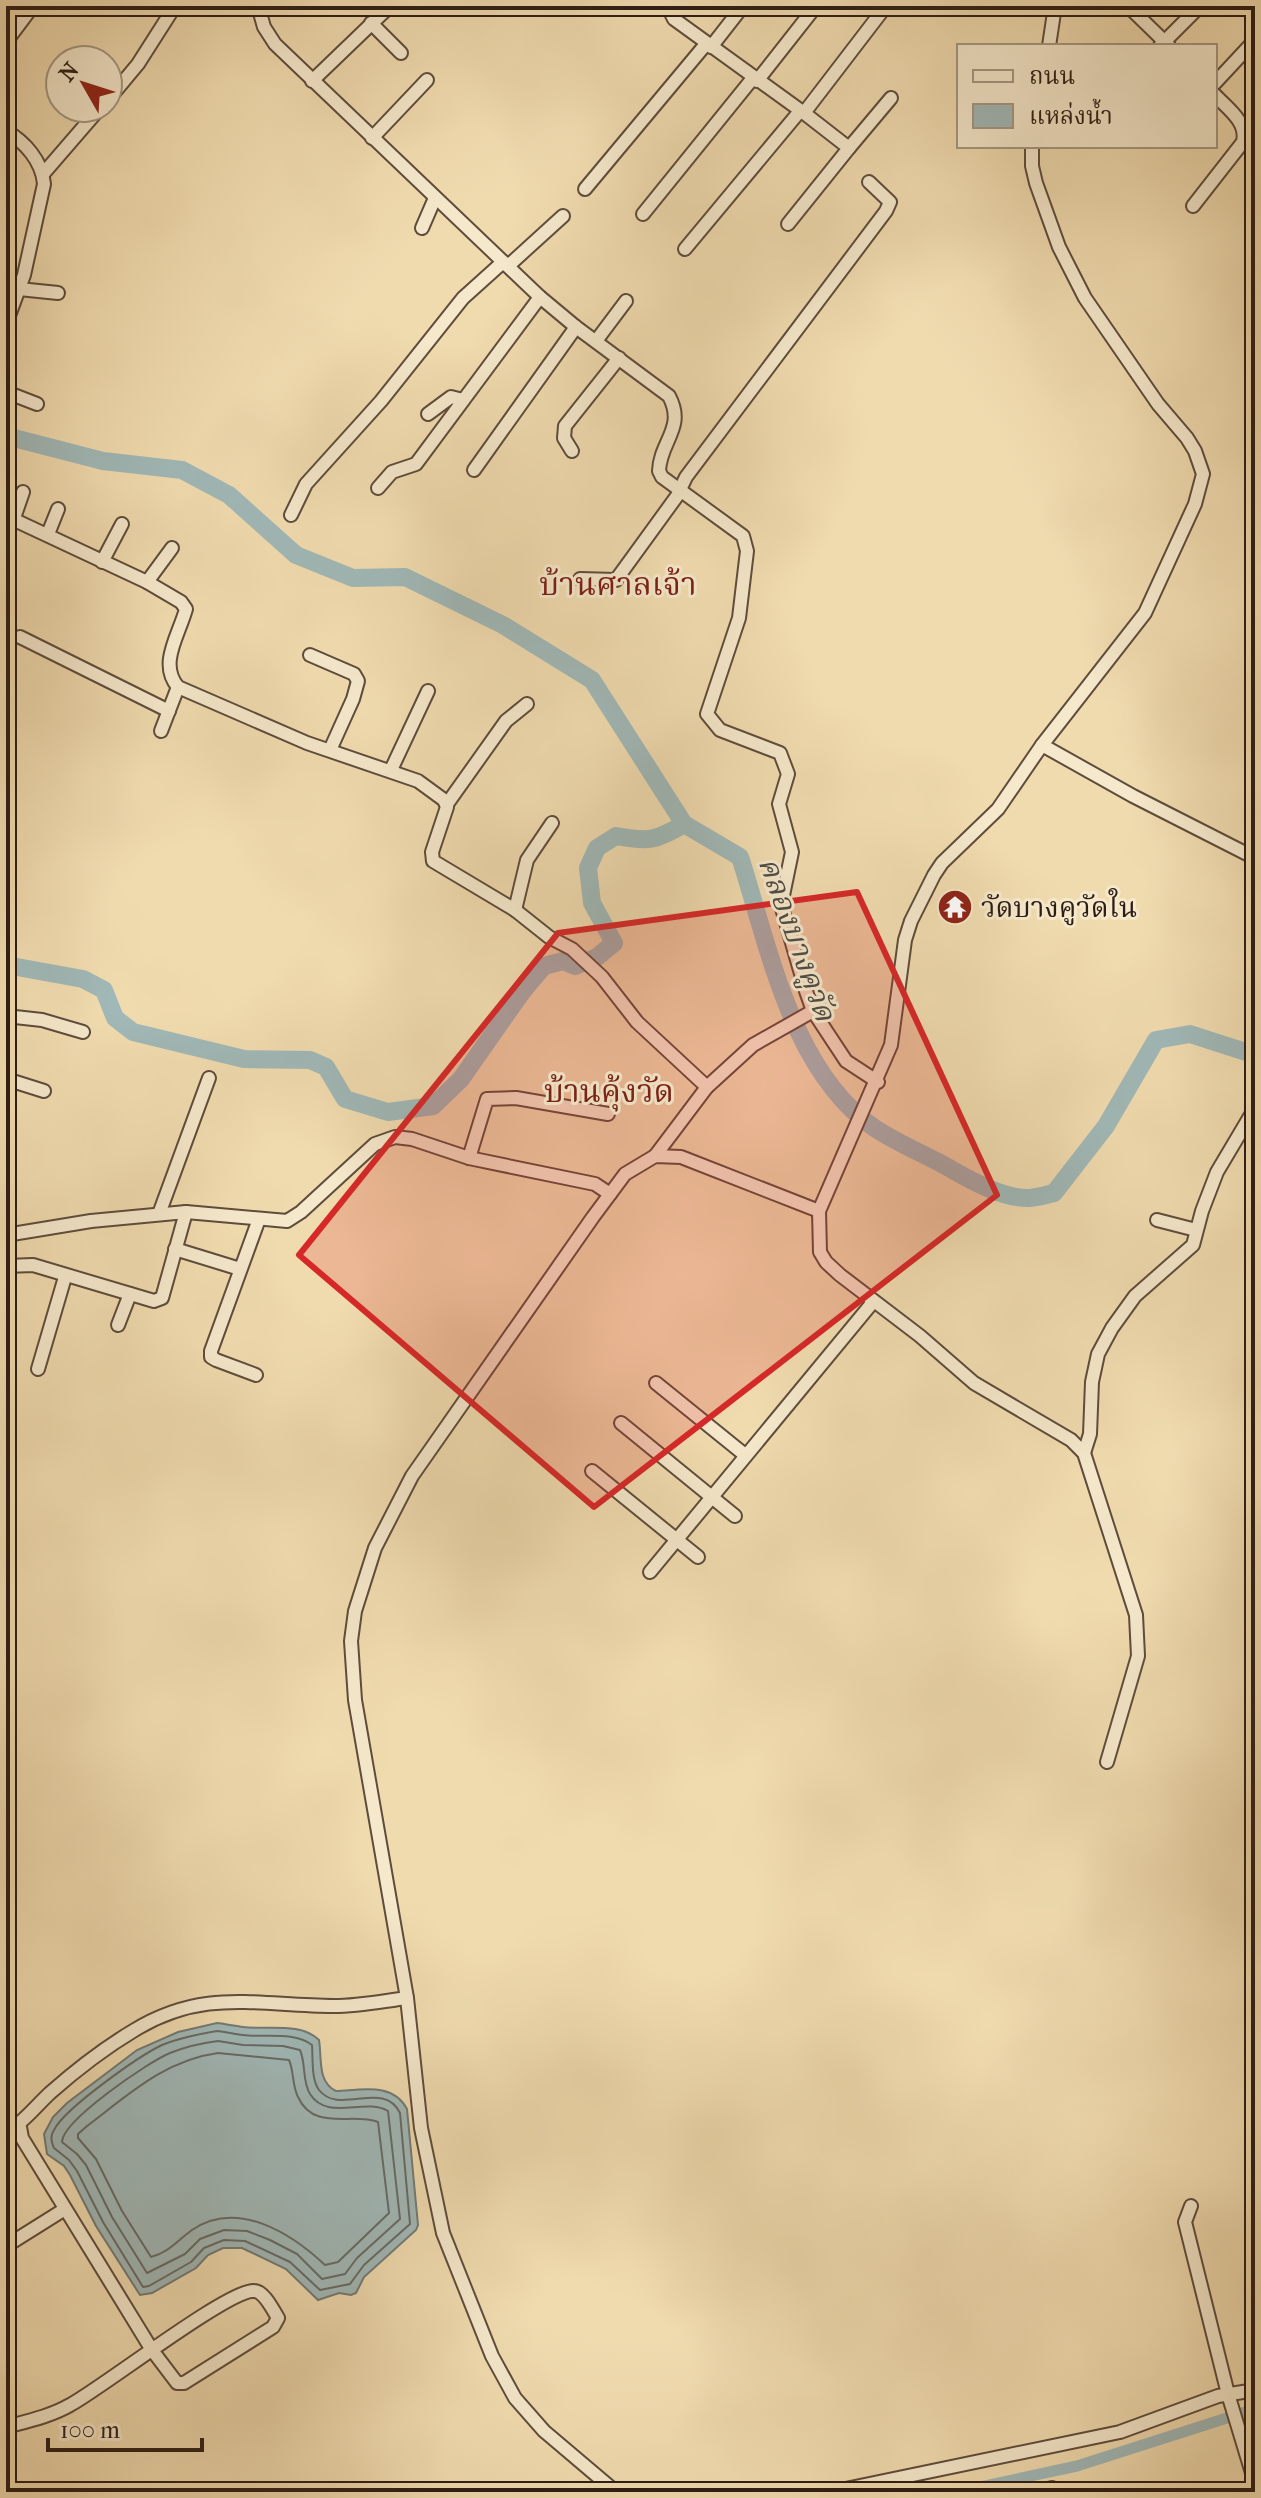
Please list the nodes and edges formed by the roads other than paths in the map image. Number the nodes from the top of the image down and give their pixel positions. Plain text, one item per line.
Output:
1 (33, 6) edge
2 (175, 6) edge
3 (258, 6) edge
4 (390, 6) edge
5 (671, 6) edge
6 (743, 6) edge
7 (816, 6) edge
8 (886, 6) edge
9 (1055, 6) edge
10 (1128, 6) edge
11 (1200, 6) edge
12 (371, 23) junction
13 (1255, 40) edge
14 (6, 42) edge
15 (1049, 44) edge
16 (1164, 44) edge
17 (1166, 44) edge
18 (709, 45) junction
19 (401, 53) dead end
20 (755, 79) junction
21 (427, 80) dead end
22 (124, 81) edge
23 (312, 81) junction
24 (1217, 81) edge
25 (1217, 97) edge
26 (891, 98) dead end
27 (802, 112) junction
28 (86, 124) edge
29 (6, 131) edge
30 (372, 138) junction
31 (849, 148) junction
32 (1032, 148) edge
33 (43, 174) junction
34 (869, 182) dead end
35 (585, 189) dead end
36 (435, 198) junction
37 (1193, 206) dead end
38 (643, 214) dead end
39 (563, 216) dead end
40 (788, 224) dead end
41 (422, 228) dead end
42 (685, 249) dead end
43 (506, 264) junction
44 (58, 293) dead end
45 (14, 295) edge
46 (540, 297) junction
47 (626, 301) dead end
48 (6, 324) edge
49 (576, 327) junction
50 (596, 341) junction
51 (619, 358) junction
52 (6, 392) edge
53 (463, 400) junction
54 (37, 404) dead end
55 (428, 414) dead end
56 (572, 451) dead end
57 (474, 470) dead end
58 (378, 488) dead end
59 (678, 489) junction
60 (23, 492) dead end
61 (58, 509) dead end
62 (291, 515) dead end
63 (10, 517) edge
64 (122, 524) dead end
65 (48, 534) junction
66 (172, 548) dead end
67 (102, 562) junction
68 (580, 579) dead end
69 (147, 582) junction
70 (20, 637) dead end
71 (310, 655) dead end
72 (178, 687) junction
73 (428, 691) dead end
74 (527, 704) dead end
75 (169, 711) junction
76 (161, 731) dead end
77 (1042, 745) junction
78 (330, 750) junction
79 (391, 770) junction
80 (447, 804) junction
81 (552, 823) dead end
82 (1255, 858) edge
83 (515, 910) junction
84 (810, 1012) junction
85 (8, 1017) edge
86 (83, 1032) dead end
87 (6, 1035) edge
88 (209, 1078) dead end
89 (6, 1079) edge
90 (878, 1082) junction
91 (707, 1087) junction
92 (44, 1091) dead end
93 (1255, 1108) edge
94 (608, 1114) dead end
95 (655, 1156) junction
96 (469, 1158) junction
97 (610, 1194) junction
98 (819, 1211) junction
99 (186, 1212) junction
100 (159, 1214) junction
101 (259, 1219) junction
102 (1157, 1220) dead end
103 (1196, 1230) junction
104 (6, 1235) edge
105 (175, 1249) junction
106 (8, 1266) edge
107 (240, 1269) junction
108 (65, 1277) junction
109 (6, 1279) edge
110 (130, 1294) junction
111 (873, 1302) junction
112 (118, 1325) dead end
113 (38, 1369) dead end
114 (256, 1375) dead end
115 (656, 1383) dead end
116 (621, 1423) dead end
117 (1084, 1453) junction
118 (745, 1455) junction
119 (592, 1471) dead end
120 (711, 1496) junction
121 (735, 1516) dead end
122 (676, 1540) junction
123 (698, 1557) dead end
124 (650, 1572) dead end
125 (1107, 1762) dead end
126 (407, 1998) junction
127 (20, 2127) junction
128 (6, 2133) edge
129 (1191, 2206) dead end
130 (65, 2209) junction
131 (6, 2246) edge
132 (152, 2350) junction
133 (1255, 2390) edge
134 (1230, 2398) junction
135 (6, 2427) edge
136 (1255, 2483) edge
137 (616, 2492) edge
138 (831, 2492) edge
139 (1035, 2492) edge
140 (1059, 2492) edge

1 - 14 street
2 - 22 street
3 - 23 street
4 - 12 street
5 - 18 street
6 - 18 street
7 - 20 street
8 - 27 street
9 - 15 street
10 - 16 street
11 - 17 street
12 - 19 street
12 - 23 street
13 - 24 street
18 - 20 street
18 - 35 street
20 - 27 street
20 - 38 street
21 - 30 street
23 - 30 street
25 - 37 street
26 - 31 street
27 - 31 street
27 - 42 street
28 - 33 street
29 - 33 street
30 - 36 street
31 - 40 street
32 - 77 street
33 - 45 street
34 - 59 street
36 - 41 street
36 - 43 street
39 - 43 street
43 - 46 street
43 - 62 street
44 - 45 street
45 - 48 street
46 - 49 street
46 - 53 street
47 - 50 street
49 - 50 street
49 - 57 street
50 - 51 street
51 - 56 street
51 - 59 street
52 - 54 street
53 - 55 street
53 - 58 street
59 - 68 street
59 - 84 street
60 - 63 street
61 - 65 street
63 - 65 street
64 - 67 street
65 - 67 street
66 - 69 street
67 - 69 street
69 - 72 street
70 - 75 street
71 - 78 street
72 - 75 street
72 - 78 street
73 - 79 street
74 - 80 street
75 - 76 street
77 - 82 street
77 - 90 street
78 - 79 street
79 - 80 street
80 - 83 street
81 - 83 street
83 - 91 street
84 - 90 street
84 - 91 street
85 - 86 street
85 - 87 street
88 - 100 street
89 - 92 street
90 - 98 street
91 - 95 street
93 - 103 street
94 - 96 street
95 - 97 street
95 - 98 street
96 - 97 street
96 - 101 street
97 - 126 street
98 - 111 street
99 - 100 street
99 - 101 street
99 - 105 street
100 - 104 street
101 - 107 street
102 - 103 street
103 - 117 street
105 - 107 street
105 - 110 street
106 - 108 street
106 - 109 street
107 - 114 street
108 - 110 street
108 - 113 street
110 - 112 street
111 - 117 street
111 - 118 street
115 - 118 street
116 - 120 street
117 - 125 street
118 - 120 street
119 - 122 street
120 - 121 street
120 - 122 street
122 - 123 street
122 - 124 street
126 - 127 street
126 - 137 street
127 - 128 street
127 - 130 street
129 - 134 street
130 - 131 street
130 - 132 street
132 - 132 street
132 - 135 street
133 - 134 street
134 - 136 street
134 - 138 street
139 - 140 street

